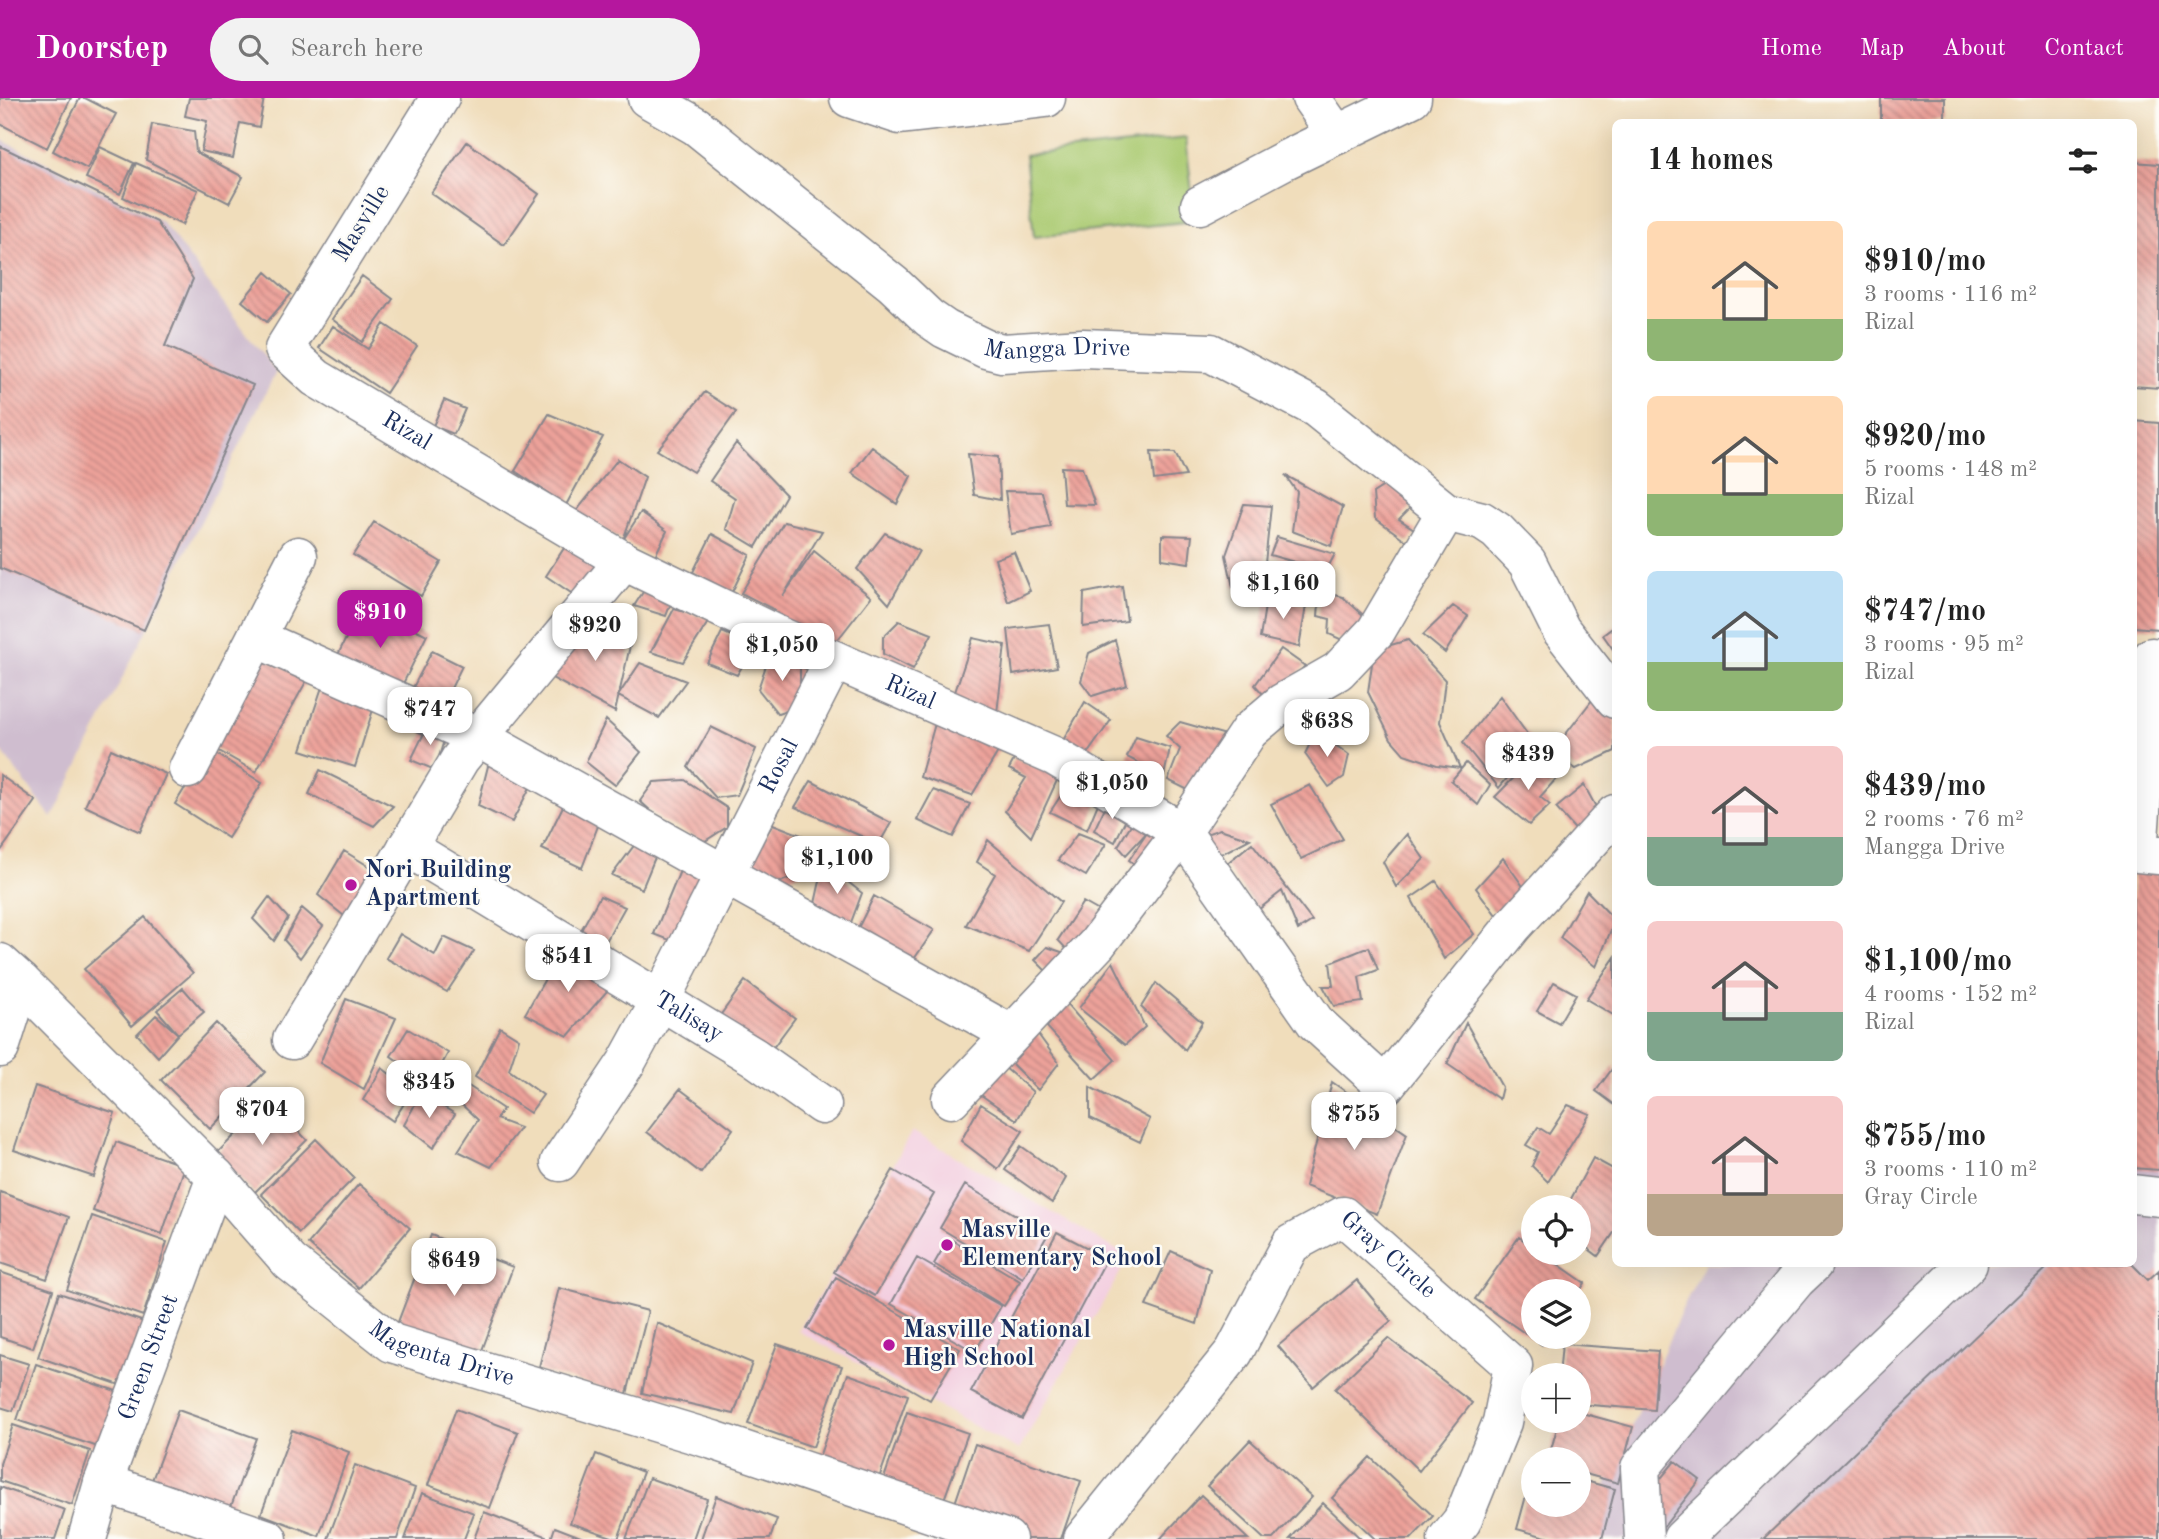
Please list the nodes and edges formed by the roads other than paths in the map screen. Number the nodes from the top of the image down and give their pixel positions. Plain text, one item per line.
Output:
1 (440, 98) edge
2 (647, 98) edge
3 (849, 98) edge
4 (1046, 98) edge
5 (1311, 98) edge
6 (1412, 98) edge
7 (1337, 135) junction
8 (1200, 205) dead end
9 (284, 349) joint
10 (1446, 512) junction
11 (298, 556) dead end
12 (624, 561) junction
13 (256, 638) junction
14 (2159, 658) edge
15 (834, 660) junction
16 (1612, 695) edge
17 (478, 737) junction
18 (188, 769) dead end
19 (1612, 817) edge
20 (1182, 832) junction
21 (407, 847) junction
22 (2159, 855) edge
23 (727, 874) junction
24 (11, 973) edge
25 (660, 1001) junction
26 (1011, 1034) junction
27 (292, 1040) dead end
28 (0, 1048) edge
29 (951, 1099) dead end
30 (822, 1105) dead end
31 (560, 1161) dead end
32 (216, 1177) junction
33 (2137, 1194) edge
34 (2159, 1197) edge
35 (1965, 1267) edge
36 (1796, 1269) edge
37 (103, 1483) junction
38 (87, 1539) edge
39 (268, 1539) edge
40 (1007, 1539) edge
41 (1083, 1539) edge
42 (1447, 1539) edge
43 (1644, 1539) edge
44 (1682, 1539) edge

1 - 9 street, Masville
2 - 10 street, Mangga Drive
3 - 4 street
5 - 7 street
6 - 7 street
7 - 8 street
9 - 12 street, Rizal
10 - 16 street, Mangga Drive
10 - 20 street
11 - 13 street
12 - 15 street, Rizal
12 - 17 street
13 - 17 street
13 - 18 street
14 - 22 street
15 - 20 street, Rizal
15 - 23 street, Rosal
17 - 21 street
17 - 23 street
19 - 20 street, Rizal
20 - 26 street
21 - 25 street, Talisay
21 - 27 street
23 - 25 street, Rosal
23 - 26 street
24 - 28 street
24 - 32 street, Magenta Drive
25 - 30 street, Talisay
25 - 31 street, Rosal
26 - 29 street
32 - 37 street, Green Street
32 - 40 street, Magenta Drive
33 - 34 street
35 - 44 street
36 - 43 street
37 - 38 street, Green Street
37 - 39 street
41 - 42 street, Gray Circle

